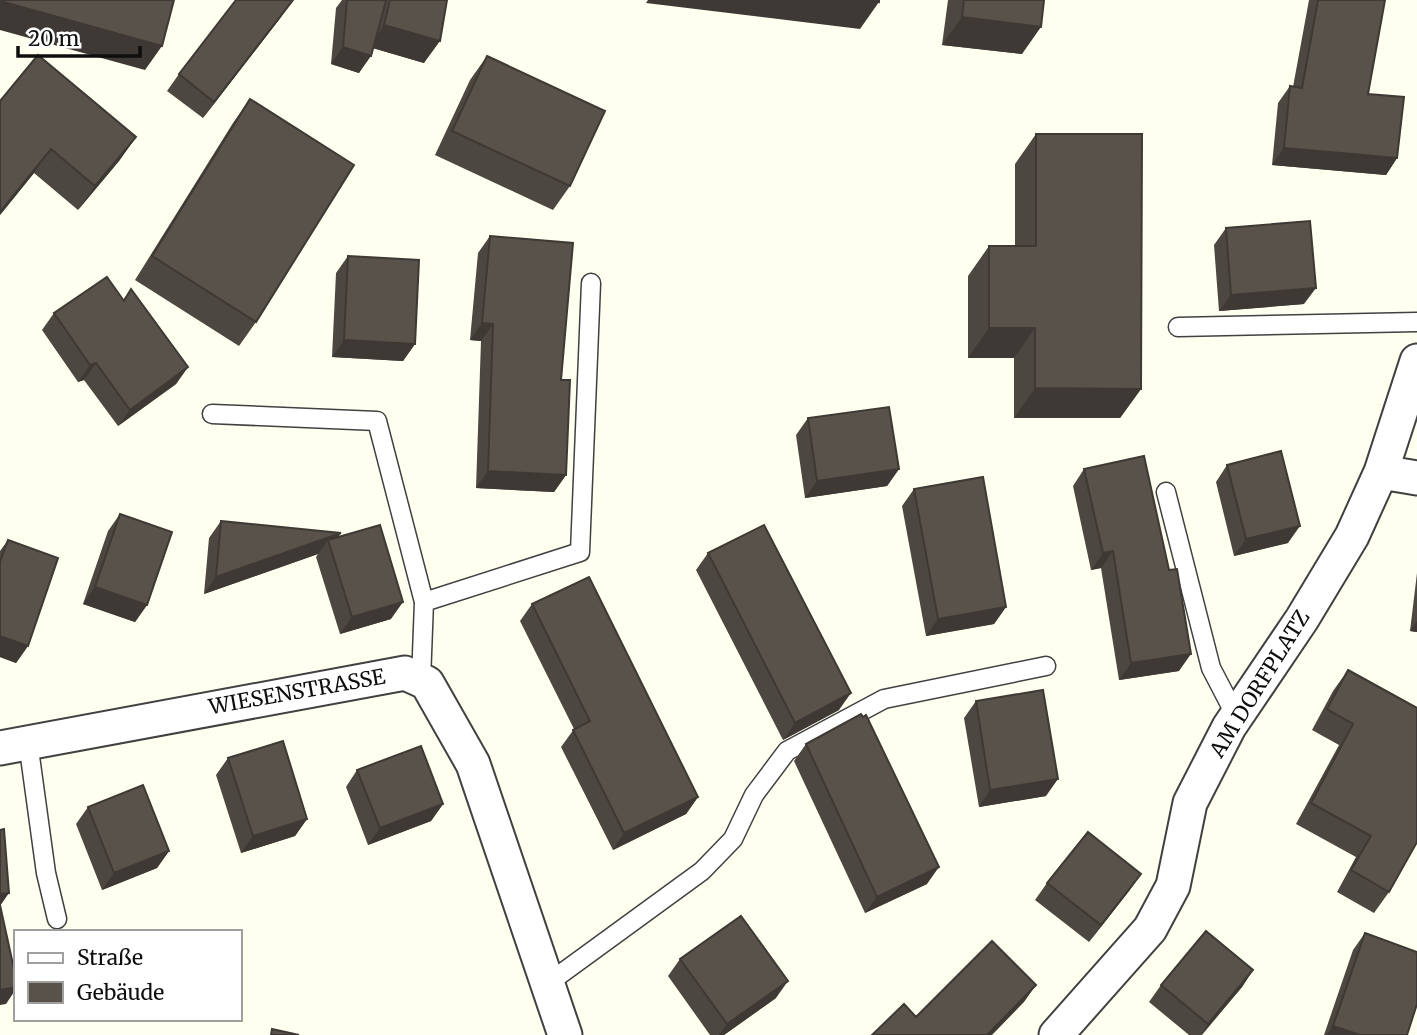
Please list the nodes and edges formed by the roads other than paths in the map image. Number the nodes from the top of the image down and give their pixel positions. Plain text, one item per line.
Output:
1 (591, 283) dead end
2 (1417, 322) edge
3 (1178, 327) dead end
4 (1417, 361) edge
5 (212, 414) dead end
6 (1381, 472) junction
7 (1417, 478) edge
8 (1167, 492) dead end
9 (424, 601) junction
10 (1046, 666) dead end
11 (421, 681) junction
12 (1236, 716) junction
13 (14, 745) edge
14 (57, 919) dead end
15 (547, 984) junction
16 (565, 1035) edge
17 (1056, 1035) edge

1 - 9 lane
2 - 3 lane
4 - 6 street, AM DORFPLATZ
5 - 9 lane
6 - 7 street
6 - 12 street, AM DORFPLATZ
8 - 12 lane
9 - 11 lane
10 - 15 lane
11 - 13 street, WIESENSTRASSE
11 - 15 street
12 - 17 street, AM DORFPLATZ
13 - 14 lane
15 - 16 street

